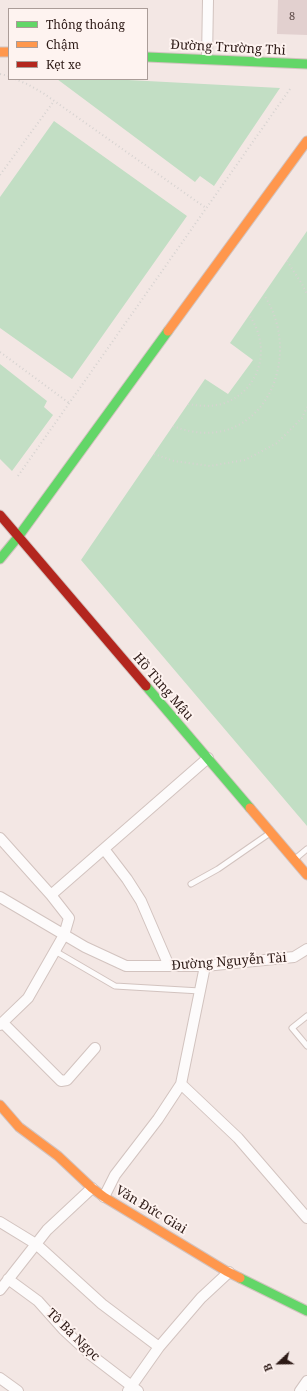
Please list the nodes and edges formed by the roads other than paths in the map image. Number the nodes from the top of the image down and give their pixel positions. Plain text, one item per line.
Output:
1 (208, 0) edge
2 (148, 57) edge
3 (207, 59) junction
4 (307, 64) edge
5 (307, 141) edge
6 (0, 515) edge
7 (18, 537) junction
8 (0, 559) edge
9 (208, 758) junction
10 (271, 832) junction
11 (0, 838) edge
12 (104, 849) junction
13 (307, 849) edge
14 (294, 859) junction
15 (307, 874) edge
16 (191, 884) dead end
17 (51, 895) junction
18 (0, 897) edge
19 (64, 936) junction
20 (307, 949) edge
21 (55, 951) junction
22 (169, 966) junction
23 (206, 966) junction
24 (200, 991) junction
25 (307, 1016) edge
26 (1, 1024) edge
27 (307, 1046) edge
28 (95, 1048) dead end
29 (181, 1084) junction
30 (0, 1105) edge
31 (92, 1188) junction
32 (104, 1197) junction
33 (307, 1218) edge
34 (0, 1222) edge
35 (36, 1244) junction
36 (229, 1272) junction
37 (8, 1279) junction
38 (0, 1290) edge
39 (307, 1311) edge
40 (160, 1347) junction
41 (0, 1378) edge
42 (307, 1380) edge
43 (132, 1389) edge
44 (18, 1391) edge
45 (300, 1391) edge

1 - 3 street
2 - 3 street, Đường Trường Thi
3 - 4 street, Đường Trường Thi
5 - 7 street
6 - 7 street, Hồ Tùng Mậu
7 - 8 street
7 - 9 street, Hồ Tùng Mậu
9 - 10 street, Hồ Tùng Mậu
9 - 12 street
10 - 14 street, Hồ Tùng Mậu
10 - 16 lane
11 - 17 street
12 - 17 street
12 - 22 street
13 - 14 lane
14 - 15 street, Hồ Tùng Mậu
17 - 19 street
18 - 19 street, Đường Nguyễn Tài
19 - 21 street
19 - 22 street, Đường Nguyễn Tài
20 - 23 street, Đường Nguyễn Tài
21 - 24 lane
21 - 26 street
22 - 23 street, Đường Nguyễn Tài
23 - 24 street
24 - 29 street
25 - 27 lane
26 - 28 street
29 - 32 street
29 - 33 street
30 - 31 street, Văn Đức Giai
31 - 32 street, Văn Đức Giai
31 - 35 street
32 - 36 street, Văn Đức Giai
34 - 35 street
35 - 37 street
35 - 40 street
36 - 39 street, Văn Đức Giai
36 - 40 street
37 - 38 street
37 - 43 street, Tô Bá Ngọc
40 - 43 street
41 - 44 street
42 - 45 street

